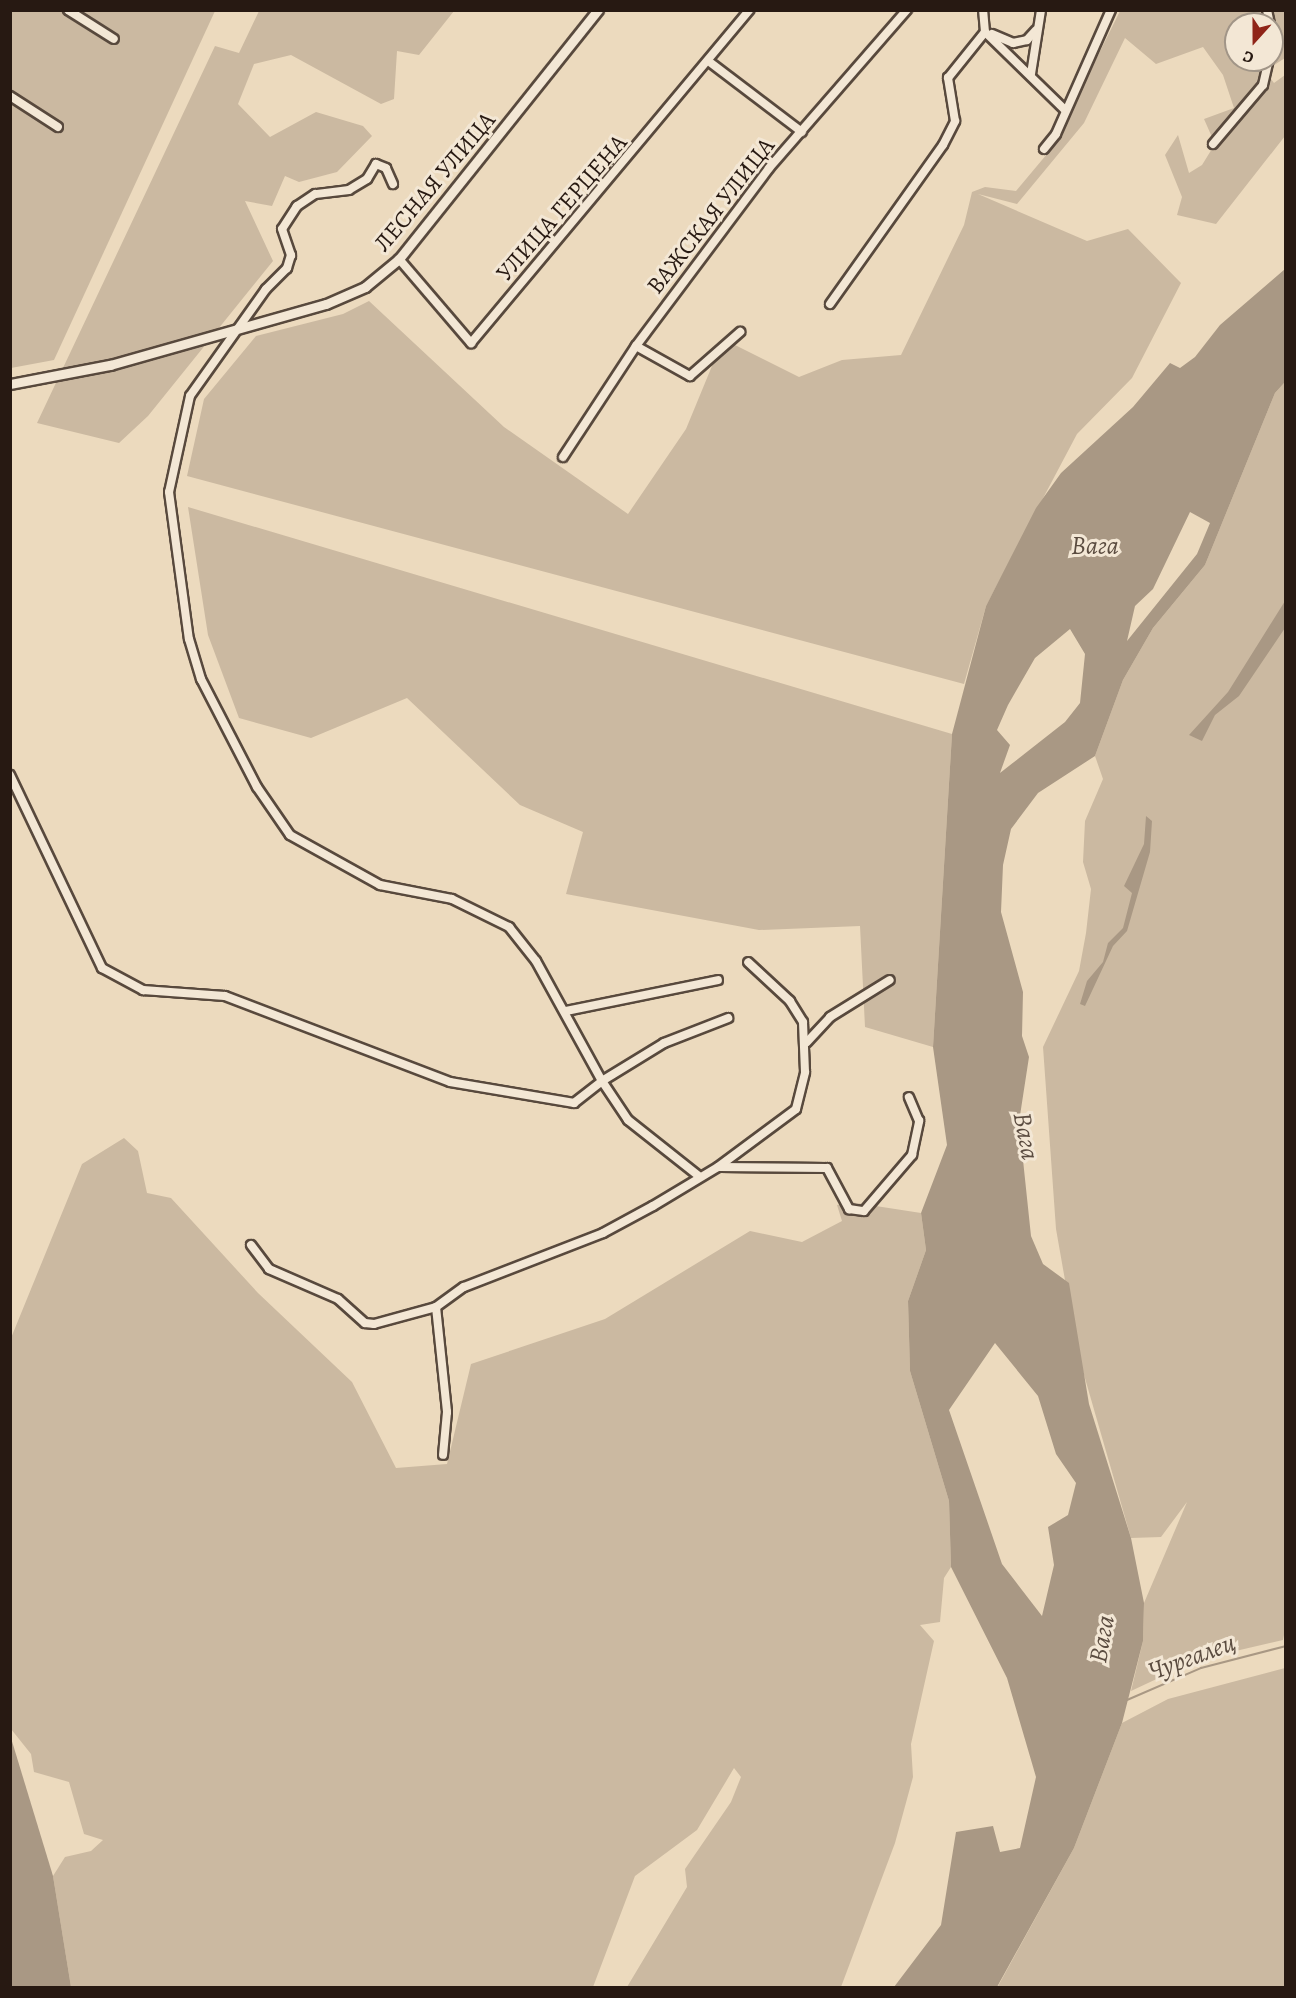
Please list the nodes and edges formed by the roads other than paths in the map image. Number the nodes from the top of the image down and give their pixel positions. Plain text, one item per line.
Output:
1 (68, 10) edge
2 (598, 10) edge
3 (749, 10) edge
4 (907, 10) edge
5 (983, 10) edge
6 (1041, 10) edge
7 (1111, 10) edge
8 (1037, 29) junction
9 (985, 32) junction
10 (114, 39) dead end
11 (711, 63) junction
12 (1266, 72) edge
13 (1031, 74) junction
14 (10, 96) edge
15 (1065, 110) junction
16 (58, 127) dead end
17 (802, 132) junction
18 (1213, 144) dead end
19 (1044, 149) dead end
20 (393, 184) dead end
21 (399, 259) junction
22 (830, 304) dead end
23 (242, 328) junction
24 (740, 332) dead end
25 (636, 346) junction
26 (10, 384) edge
27 (563, 457) dead end
28 (10, 775) edge
29 (748, 962) dead end
30 (718, 980) dead end
31 (891, 980) dead end
32 (566, 1011) junction
33 (728, 1018) dead end
34 (807, 1042) junction
35 (602, 1081) junction
36 (909, 1097) dead end
37 (718, 1167) junction
38 (699, 1176) junction
39 (251, 1245) dead end
40 (436, 1306) junction
41 (443, 1455) dead end

1 - 10 street
2 - 21 street, ЛЕСНАЯ УЛИЦА
3 - 11 street, УЛИЦА ГЕРЦЕНА
4 - 17 street, ВАЖСКАЯ УЛИЦА
5 - 9 street
6 - 8 street
7 - 15 street
8 - 9 street
8 - 13 street
9 - 13 street
9 - 22 street
11 - 17 street
11 - 21 street, УЛИЦА ГЕРЦЕНА
12 - 18 street
13 - 15 street
14 - 16 street
15 - 19 street
17 - 25 street, ВАЖСКАЯ УЛИЦА
20 - 23 street
21 - 23 street, ЛЕСНАЯ УЛИЦА
23 - 26 street, ЛЕСНАЯ УЛИЦА
23 - 32 street
24 - 25 street
25 - 27 street, ВАЖСКАЯ УЛИЦА
28 - 35 street
29 - 34 street
30 - 32 street
31 - 34 street
32 - 35 street
33 - 35 street
34 - 37 street
35 - 38 street
36 - 37 street
37 - 38 street
38 - 40 street
39 - 40 street
40 - 41 street

